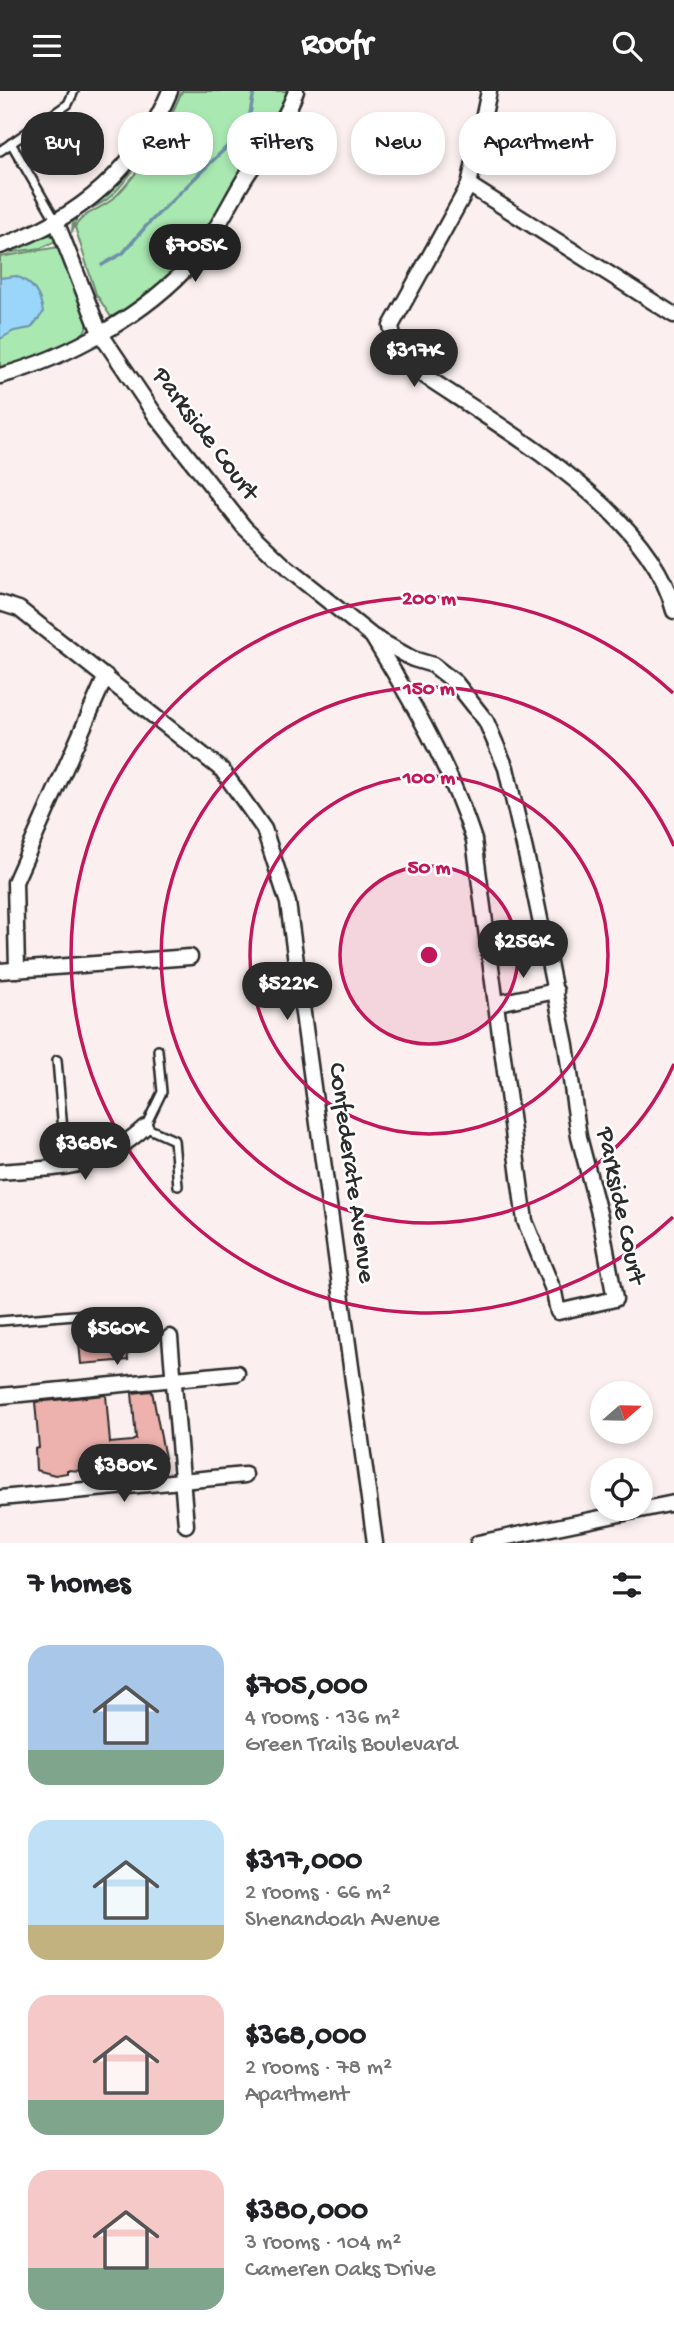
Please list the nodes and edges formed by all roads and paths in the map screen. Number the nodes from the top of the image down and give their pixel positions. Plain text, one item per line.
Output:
1 (74, 91) edge
2 (170, 91) edge
3 (296, 91) edge
4 (489, 91) edge
5 (10, 143) junction
6 (0, 151) edge
7 (468, 185) junction
8 (56, 221) junction
9 (0, 246) edge
10 (674, 315) edge
11 (100, 333) junction
12 (0, 376) edge
13 (0, 603) edge
14 (674, 611) edge
15 (372, 636) junction
16 (106, 676) junction
17 (190, 957) dead end
18 (17, 970) junction
19 (0, 971) edge
20 (556, 991) junction
21 (498, 1003) junction
22 (158, 1050) dead end
23 (57, 1060) dead end
24 (145, 1127) junction
25 (66, 1167) junction
26 (0, 1172) edge
27 (178, 1186) dead end
28 (87, 1314) dead end
29 (0, 1321) edge
30 (170, 1337) dead end
31 (237, 1373) dead end
32 (174, 1379) junction
33 (0, 1396) edge
34 (245, 1475) dead end
35 (182, 1481) junction
36 (0, 1497) edge
37 (674, 1503) edge
38 (186, 1525) dead end
39 (375, 1543) edge
40 (478, 1543) edge

1 - 5 lane
2 - 8 street
3 - 11 street
4 - 7 street
5 - 6 lane
5 - 8 lane
7 - 10 street
7 - 14 street
8 - 9 street
8 - 11 street, Parkside Court
11 - 12 street
11 - 15 street, Parkside Court
13 - 16 street, Confederate Avenue
15 - 20 street, Parkside Court
15 - 21 street, Parkside Court
16 - 18 street
16 - 39 street, Confederate Avenue
17 - 18 street
18 - 19 street
20 - 21 street
20 - 21 street, Parkside Court
22 - 24 lane
23 - 25 lane
24 - 25 street
24 - 27 lane
25 - 26 street
28 - 29 lane
30 - 32 street
31 - 32 street
32 - 33 street
32 - 35 street
34 - 35 street
35 - 36 street
35 - 38 street
37 - 40 street

